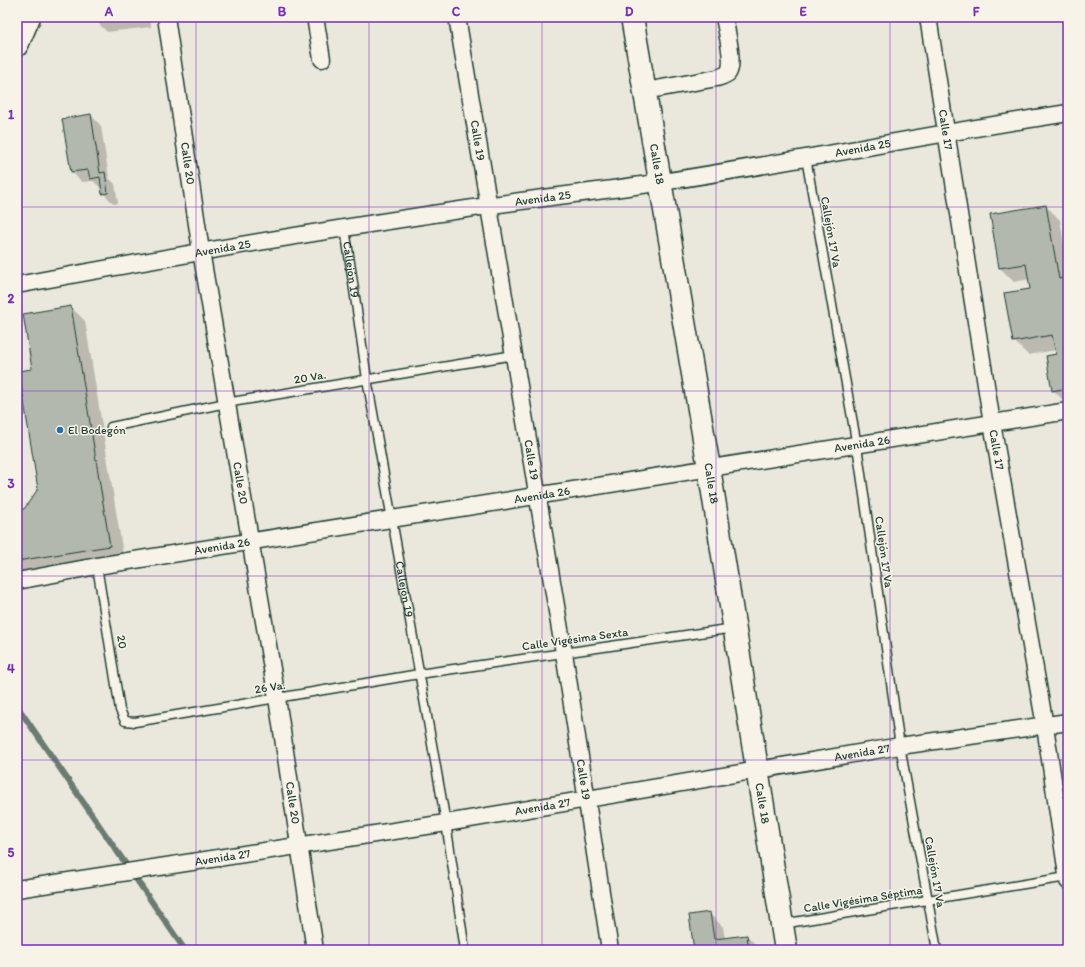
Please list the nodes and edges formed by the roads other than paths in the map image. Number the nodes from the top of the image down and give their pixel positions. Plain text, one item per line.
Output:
1 (29, 17) edge
2 (166, 17) edge
3 (315, 17) edge
4 (458, 17) edge
5 (632, 17) edge
6 (724, 17) edge
7 (928, 17) edge
8 (17, 45) edge
9 (322, 59) dead end
10 (644, 91) junction
11 (1068, 113) edge
12 (946, 132) junction
13 (806, 158) junction
14 (660, 182) junction
15 (488, 205) junction
16 (345, 228) junction
17 (201, 251) junction
18 (17, 285) edge
19 (514, 354) junction
20 (367, 379) junction
21 (226, 403) junction
22 (1068, 411) edge
23 (992, 423) junction
24 (111, 427) dead end
25 (857, 446) junction
26 (709, 468) junction
27 (538, 495) junction
28 (391, 519) junction
29 (250, 542) junction
30 (97, 566) junction
31 (17, 580) edge
32 (734, 628) junction
33 (564, 653) junction
34 (419, 674) junction
35 (277, 698) junction
36 (126, 721) joint
37 (1068, 722) edge
38 (1046, 726) junction
39 (900, 746) junction
40 (756, 770) junction
41 (587, 798) junction
42 (446, 823) junction
43 (301, 845) junction
44 (1068, 879) edge
45 (17, 889) edge
46 (928, 901) junction
47 (781, 924) junction
48 (316, 950) edge
49 (465, 950) edge
50 (610, 950) edge
51 (786, 950) edge
52 (937, 950) edge

1 - 8 street
2 - 17 street, Calle 20
3 - 9 street
4 - 15 street, Calle 19
5 - 10 street, Calle 18
6 - 10 street
7 - 12 street, Calle 17
10 - 14 street, Calle 18
11 - 12 street, Avenida 25
12 - 13 street, Avenida 25
12 - 23 street, Calle 17
13 - 14 street, Avenida 25
13 - 25 lane, Callejón 17 Va
14 - 15 street, Avenida 25
14 - 26 street, Calle 18
15 - 16 street, Avenida 25
15 - 19 street, Calle 19
16 - 17 street, Avenida 25
16 - 20 lane, Callejón 19
17 - 18 street, Avenida 25
17 - 21 street, Calle 20
19 - 20 lane, 20 Va.
19 - 27 street, Calle 19
20 - 21 lane, 20 Va.
20 - 28 lane, Callejón 19
21 - 24 lane, 20 Va.
21 - 29 street, Calle 20
22 - 23 street, Avenida 26
23 - 25 street, Avenida 26
23 - 38 street, Calle 17
25 - 26 street, Avenida 26
25 - 39 lane, Callejón 17 Va
26 - 27 street, Avenida 26
26 - 32 street, Calle 18
27 - 28 street, Avenida 26
27 - 33 street, Calle 19
28 - 29 street, Avenida 26
28 - 34 lane, Callejón 19
29 - 30 street, Avenida 26
29 - 35 street, Calle 20
30 - 31 street, Avenida 26
30 - 36 lane, 20
32 - 33 lane, Calle Vigésima Sexta
32 - 40 street, Calle 18
33 - 34 lane, Calle Vigésima Sexta
33 - 41 street, Calle 19
34 - 35 lane, 26 Va.
34 - 42 lane, Callejón 19
35 - 36 lane, 26 Va.
35 - 43 street, Calle 20
37 - 38 street, Avenida 27
38 - 39 street, Avenida 27
38 - 44 street, Calle 17
39 - 40 street, Avenida 27
39 - 46 lane, Callejón 17 Va
40 - 41 street, Avenida 27
40 - 47 street, Calle 18
41 - 42 street, Avenida 27
41 - 50 street, Calle 19
42 - 43 street, Avenida 27
42 - 49 lane, Callejón 19
43 - 45 street, Avenida 27
43 - 48 street, Calle 20
44 - 46 lane, Calle Vigésima Séptima
46 - 47 lane, Calle Vigésima Séptima
46 - 52 lane, Callejón 17 Va
47 - 51 street, Calle 18

